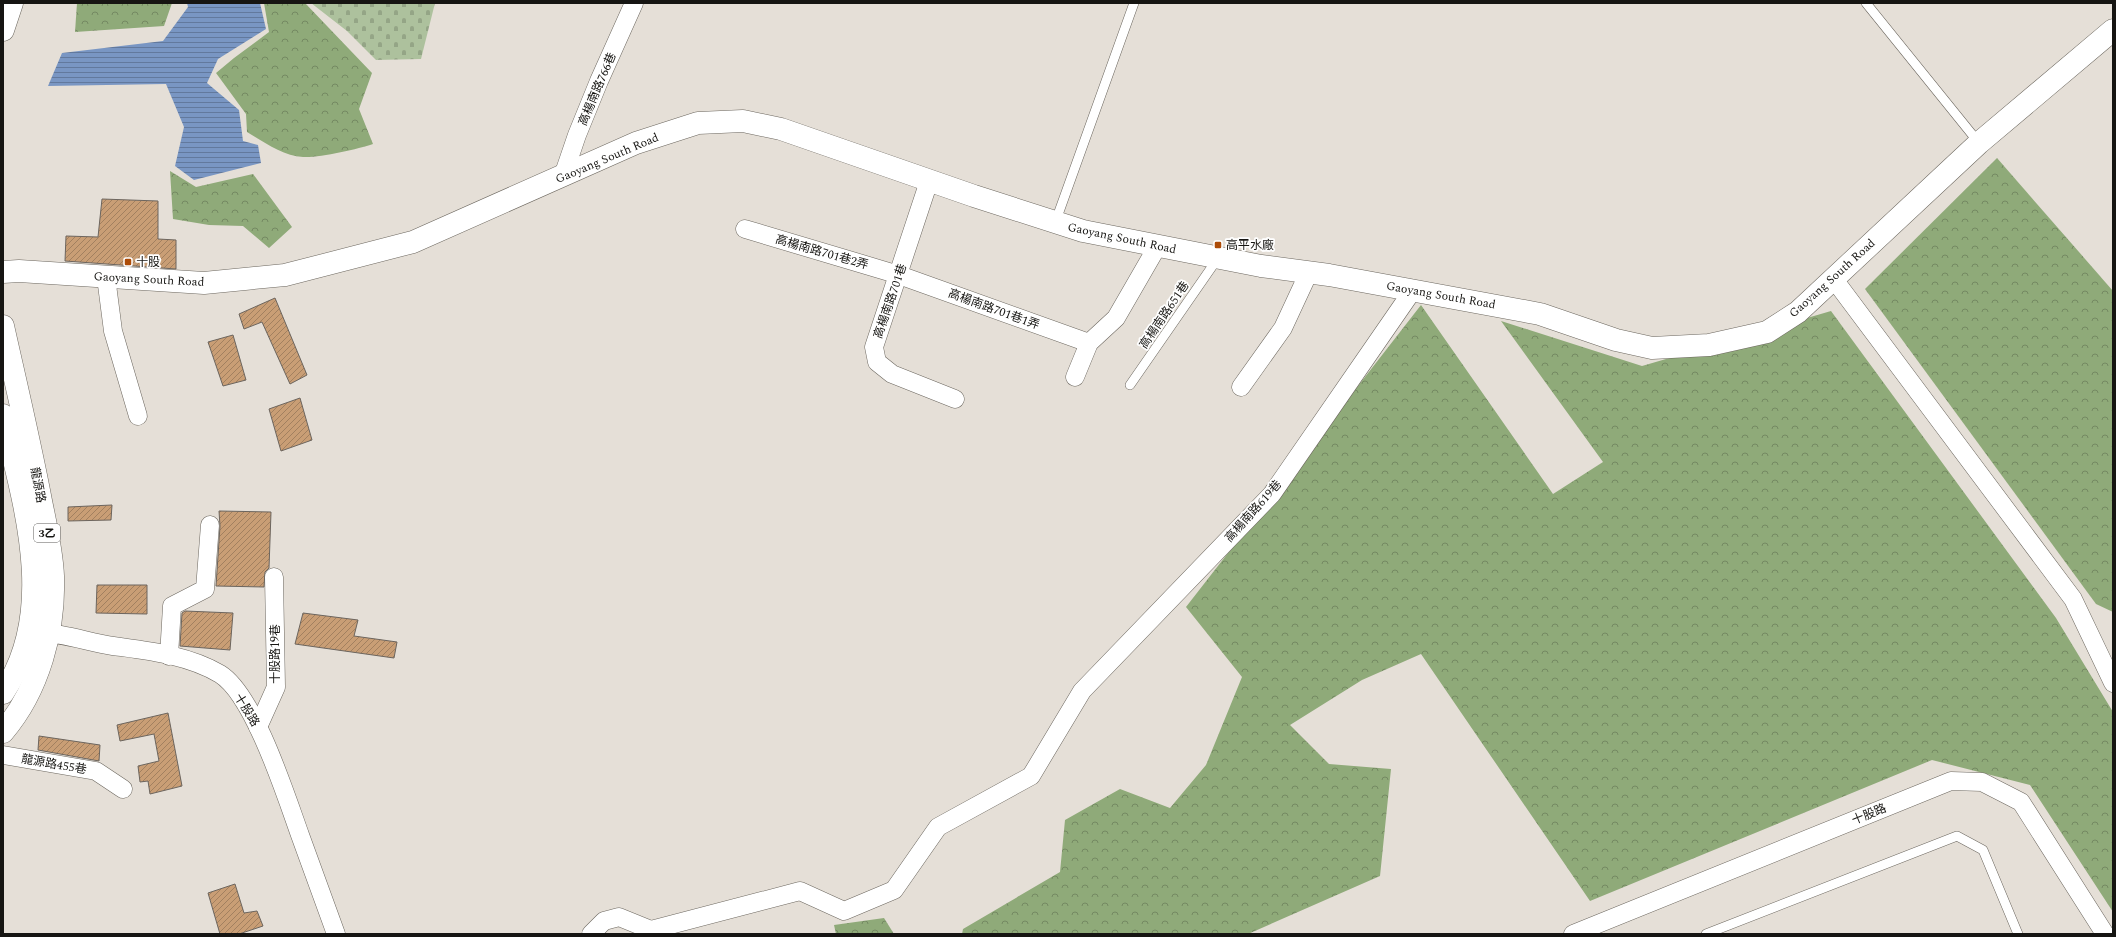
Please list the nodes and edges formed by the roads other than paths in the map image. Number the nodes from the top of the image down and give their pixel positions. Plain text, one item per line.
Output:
1 (12, 3) edge
2 (634, 3) edge
3 (1134, 3) edge
4 (1866, 3) edge
5 (3, 30) edge
6 (2113, 30) edge
7 (1979, 143) junction
8 (563, 176) junction
9 (929, 180) junction
10 (1055, 223) junction
11 (745, 229) dead end
12 (1157, 247) junction
13 (1218, 258) junction
14 (3, 272) edge
15 (1309, 272) junction
16 (899, 274) junction
17 (106, 277) junction
18 (1833, 278) junction
19 (1413, 290) junction
20 (3, 326) edge
21 (1089, 343) junction
22 (1075, 377) dead end
23 (1130, 385) dead end
24 (1242, 387) dead end
25 (955, 399) dead end
26 (3, 416) edge
27 (138, 416) dead end
28 (210, 525) dead end
29 (274, 577) dead end
30 (39, 633) junction
31 (169, 656) junction
32 (2113, 683) edge
33 (3, 693) edge
34 (258, 727) junction
35 (3, 732) edge
36 (3, 754) edge
37 (123, 789) dead end
38 (336, 934) edge
39 (591, 934) edge
40 (1573, 934) edge
41 (1706, 934) edge
42 (2018, 934) edge
43 (2105, 934) edge

1 - 5 street
2 - 8 street, 高楊南路766巷
3 - 10 lane
4 - 7 lane
6 - 7 street, Gaoyang South Road
7 - 18 street, Gaoyang South Road
8 - 9 street, Gaoyang South Road
8 - 17 street, Gaoyang South Road
9 - 10 street, Gaoyang South Road
9 - 16 street, 高楊南路701巷
10 - 12 street, Gaoyang South Road
11 - 16 street, 高楊南路701巷2弄
12 - 13 street, Gaoyang South Road
12 - 21 street
13 - 15 street, Gaoyang South Road
13 - 23 lane, 高楊南路651巷
14 - 17 street, Gaoyang South Road
15 - 19 street, Gaoyang South Road
15 - 24 street
16 - 21 street, 高楊南路701巷1弄
16 - 25 street, 高楊南路701巷
17 - 27 street
18 - 19 street, Gaoyang South Road
18 - 32 street
19 - 39 street, 高楊南路619巷
20 - 30 street, 龍源路 / 3乙
21 - 22 street
26 - 30 street, 3乙
28 - 31 street
29 - 34 street, 十股路19巷
30 - 31 street, 十股路
30 - 33 street, 3乙
30 - 35 street, 龍源路 / 3乙
31 - 34 street, 十股路
34 - 38 street, 十股路
36 - 37 street, 龍源路455巷
40 - 43 street, 十股路
41 - 42 lane

